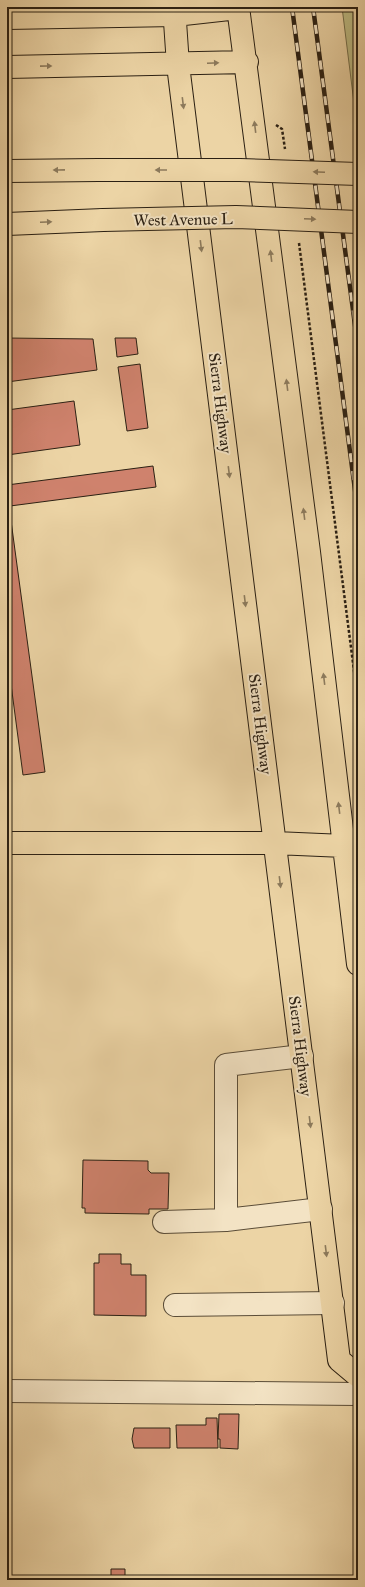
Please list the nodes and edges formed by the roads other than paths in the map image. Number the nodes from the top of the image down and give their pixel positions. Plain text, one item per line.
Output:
1 (238, 7) edge
2 (175, 11) edge
3 (7, 18) edge
4 (247, 62) junction
5 (178, 65) junction
6 (7, 67) edge
7 (7, 171) edge
8 (358, 174) edge
9 (358, 222) edge
10 (7, 224) edge
11 (7, 843) edge
12 (275, 843) junction
13 (344, 846) junction
14 (358, 964) edge
15 (302, 1056) junction
16 (321, 1209) junction
17 (226, 1220) junction
18 (164, 1222) dead end
19 (333, 1303) junction
20 (175, 1305) dead end
21 (358, 1376) edge
22 (7, 1391) edge
23 (358, 1394) edge

1 - 2 main road
1 - 4 main road
2 - 3 main road
2 - 5 main road, Sierra Highway
5 -> 4 main road
13 -> 4 main road
6 -> 5 main road
5 -> 12 main road, Sierra Highway
8 -> 7 main road, bridge
10 -> 9 main road, West Avenue L, bridge
11 - 12 main road
12 - 13 main road
12 -> 15 main road, Sierra Highway
13 - 14 main road
15 -> 16 main road, Sierra Highway
15 - 17 lane
16 - 17 lane
16 -> 19 main road, Sierra Highway
17 - 18 lane
19 - 20 lane
19 - 21 main road, Sierra Highway
22 - 23 lane

